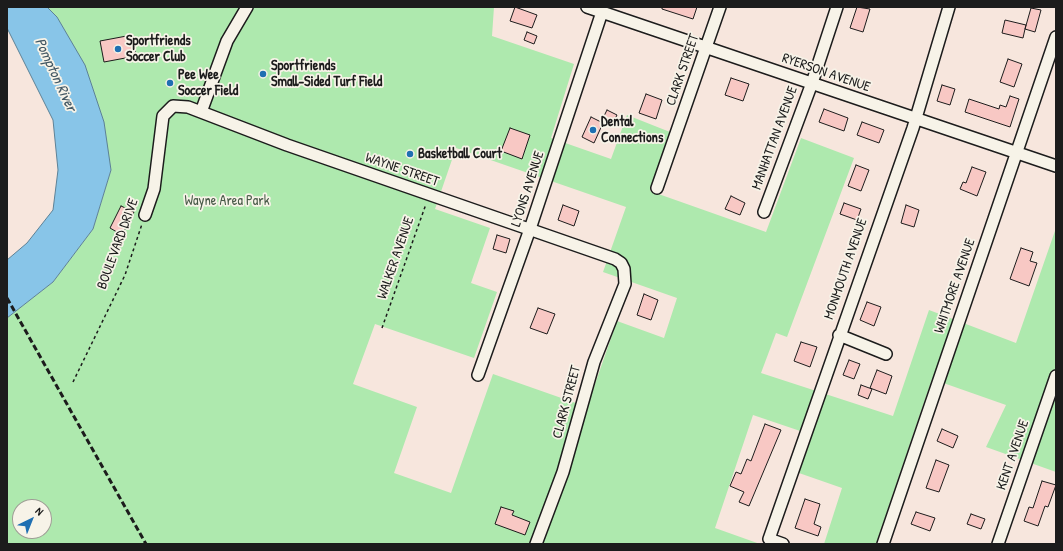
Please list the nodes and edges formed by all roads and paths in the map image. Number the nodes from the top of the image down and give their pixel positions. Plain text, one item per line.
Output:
1 (247, 7) edge
2 (587, 7) edge
3 (720, 7) edge
4 (837, 7) edge
5 (949, 7) edge
6 (602, 12) junction
7 (1056, 37) edge
8 (707, 48) junction
9 (812, 84) junction
10 (167, 110) joint
11 (201, 112) junction
12 (916, 118) junction
13 (1016, 152) junction
14 (1056, 166) edge
15 (658, 188) dead end
16 (429, 195) junction
17 (764, 212) dead end
18 (145, 215) joint
19 (530, 229) junction
20 (624, 269) joint
21 (382, 328) dead end
22 (839, 335) junction
23 (886, 354) dead end
24 (478, 375) dead end
25 (1056, 376) edge
26 (73, 382) dead end
27 (536, 544) edge
28 (783, 544) edge
29 (883, 544) edge
30 (998, 544) edge

1 - 11 street
2 - 6 street, RYERSON AVENUE
3 - 8 street, CLARK STREET
4 - 9 street, MANHATTAN AVENUE
5 - 12 street, MONMOUTH AVENUE
6 - 8 street, RYERSON AVENUE
6 - 19 street, LYONS AVENUE
7 - 13 street, WHITMORE AVENUE
8 - 9 street, RYERSON AVENUE
8 - 15 street, CLARK STREET
9 - 12 street, RYERSON AVENUE
9 - 17 street, MANHATTAN AVENUE
10 - 11 street, WAYNE STREET
10 - 18 street, BOULEVARD DRIVE
11 - 16 street, WAYNE STREET
12 - 13 street, RYERSON AVENUE
12 - 22 street, MONMOUTH AVENUE
13 - 14 street, RYERSON AVENUE
13 - 29 street, WHITMORE AVENUE
16 - 19 street, WAYNE STREET
16 - 21 path, WALKER AVENUE
18 - 26 path, BOULEVARD DRIVE
19 - 20 street, WAYNE STREET
19 - 24 street, LYONS AVENUE
20 - 27 street, CLARK STREET
22 - 23 street
22 - 28 street, MONMOUTH AVENUE
25 - 30 street, KENT AVENUE

